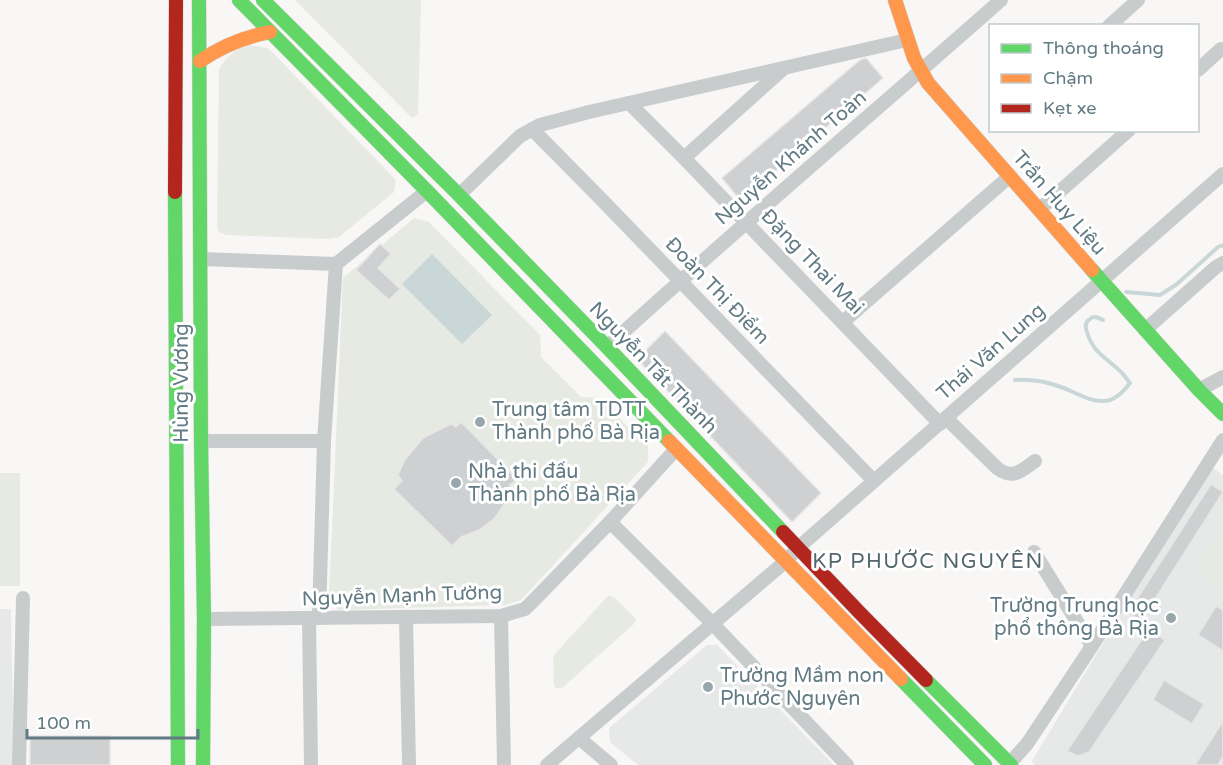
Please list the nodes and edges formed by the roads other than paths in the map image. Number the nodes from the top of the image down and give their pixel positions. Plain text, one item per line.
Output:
1 (176, 0) edge
2 (199, 0) edge
3 (239, 0) edge
4 (263, 0) edge
5 (895, 0) edge
6 (1001, 0) edge
7 (1138, 0) edge
8 (1111, 24) edge
9 (270, 32) junction
10 (907, 40) junction
11 (1221, 49) dead end
12 (200, 61) junction
13 (784, 68) junction
14 (1199, 68) edge
15 (921, 72) junction
16 (629, 103) junction
17 (532, 129) junction
18 (989, 131) edge
19 (1127, 132) edge
20 (979, 140) junction
21 (684, 158) junction
22 (1223, 174) edge
23 (1010, 176) junction
24 (427, 191) junction
25 (459, 195) junction
26 (1040, 209) junction
27 (746, 223) junction
28 (201, 259) junction
29 (1223, 262) edge
30 (336, 264) junction
31 (680, 280) junction
32 (1101, 281) junction
33 (843, 322) junction
34 (1145, 330) junction
35 (607, 348) junction
36 (1223, 377) edge
37 (1199, 390) junction
38 (1223, 414) edge
39 (943, 421) junction
40 (1223, 440) edge
41 (201, 441) junction
42 (324, 441) junction
43 (676, 449) junction
44 (1035, 461) dead end
45 (874, 481) junction
46 (610, 522) junction
47 (799, 547) junction
48 (1034, 552) dead end
49 (786, 561) junction
50 (23, 598) dead end
51 (501, 616) junction
52 (406, 617) junction
53 (314, 618) junction
54 (204, 619) junction
55 (712, 623) junction
56 (1092, 646) junction
57 (579, 738) junction
58 (1010, 764) edge
59 (19, 765) edge
60 (178, 765) edge
61 (203, 765) edge
62 (311, 765) edge
63 (409, 765) edge
64 (504, 765) edge
65 (547, 765) edge
66 (611, 765) edge
67 (847, 765) edge
68 (985, 765) edge

1 - 60 main road, Hùng Vương
2 - 12 main road, Hùng Vương
3 - 9 main road, Nguyễn Tất Thành
4 - 25 main road, Nguyễn Tất Thành
5 - 10 main road, Trần Huy Liệu
6 - 15 street, Nguyễn Khánh Toàn
7 - 8 street
9 - 12 main road
9 - 24 main road, Nguyễn Tất Thành
10 - 13 street
10 - 15 main road, Trần Huy Liệu
11 - 14 street
12 - 28 main road, Hùng Vương
13 - 16 street
13 - 21 street
15 - 20 main road, Trần Huy Liệu
15 - 27 street, Nguyễn Khánh Toàn
16 - 17 street
16 - 21 street, Đặng Thai Mai
17 - 25 street
17 - 31 street, Đoàn Thị Điểm
18 - 20 street
19 - 26 street
20 - 23 main road, Trần Huy Liệu
21 - 27 street, Đặng Thai Mai
22 - 32 street, Thái Văn Lung
23 - 26 main road, Trần Huy Liệu
23 - 33 street
24 - 30 street
24 - 43 main road, Nguyễn Tất Thành
25 - 35 main road, Nguyễn Tất Thành
26 - 32 main road, Trần Huy Liệu
27 - 31 street, Nguyễn Khánh Toàn
27 - 33 street, Đặng Thai Mai
28 - 30 street
28 - 41 main road, Hùng Vương
29 - 34 street
30 - 42 street
31 - 35 street, Nguyễn Khánh Toàn
31 - 45 street, Đoàn Thị Điểm
32 - 34 main road, Trần Huy Liệu
32 - 39 street, Thái Văn Lung
33 - 39 street, Đặng Thai Mai
34 - 37 main road, Trần Huy Liệu
35 - 47 main road, Nguyễn Tất Thành
36 - 37 street
37 - 38 main road, Trần Huy Liệu
39 - 44 street, Đặng Thai Mai
39 - 45 street, Thái Văn Lung
40 - 56 street
41 - 42 street
41 - 54 main road, Hùng Vương
42 - 53 street
43 - 46 street, Nguyễn Mạnh Tường
43 - 49 main road, Nguyễn Tất Thành
45 - 47 street, Thái Văn Lung
46 - 51 street, Nguyễn Mạnh Tường
46 - 55 street
47 - 49 street, Thái Văn Lung
47 - 58 main road, Nguyễn Tất Thành
48 - 56 street
49 - 55 street, Thái Văn Lung
49 - 68 main road, Nguyễn Tất Thành
50 - 59 street
51 - 52 street, Nguyễn Mạnh Tường
51 - 64 street
52 - 53 street, Nguyễn Mạnh Tường
52 - 63 street
53 - 54 street, Nguyễn Mạnh Tường
53 - 62 street
54 - 61 main road, Hùng Vương
55 - 57 street, Thái Văn Lung
55 - 67 street
56 - 58 street
57 - 65 street, Thái Văn Lung
57 - 66 street

